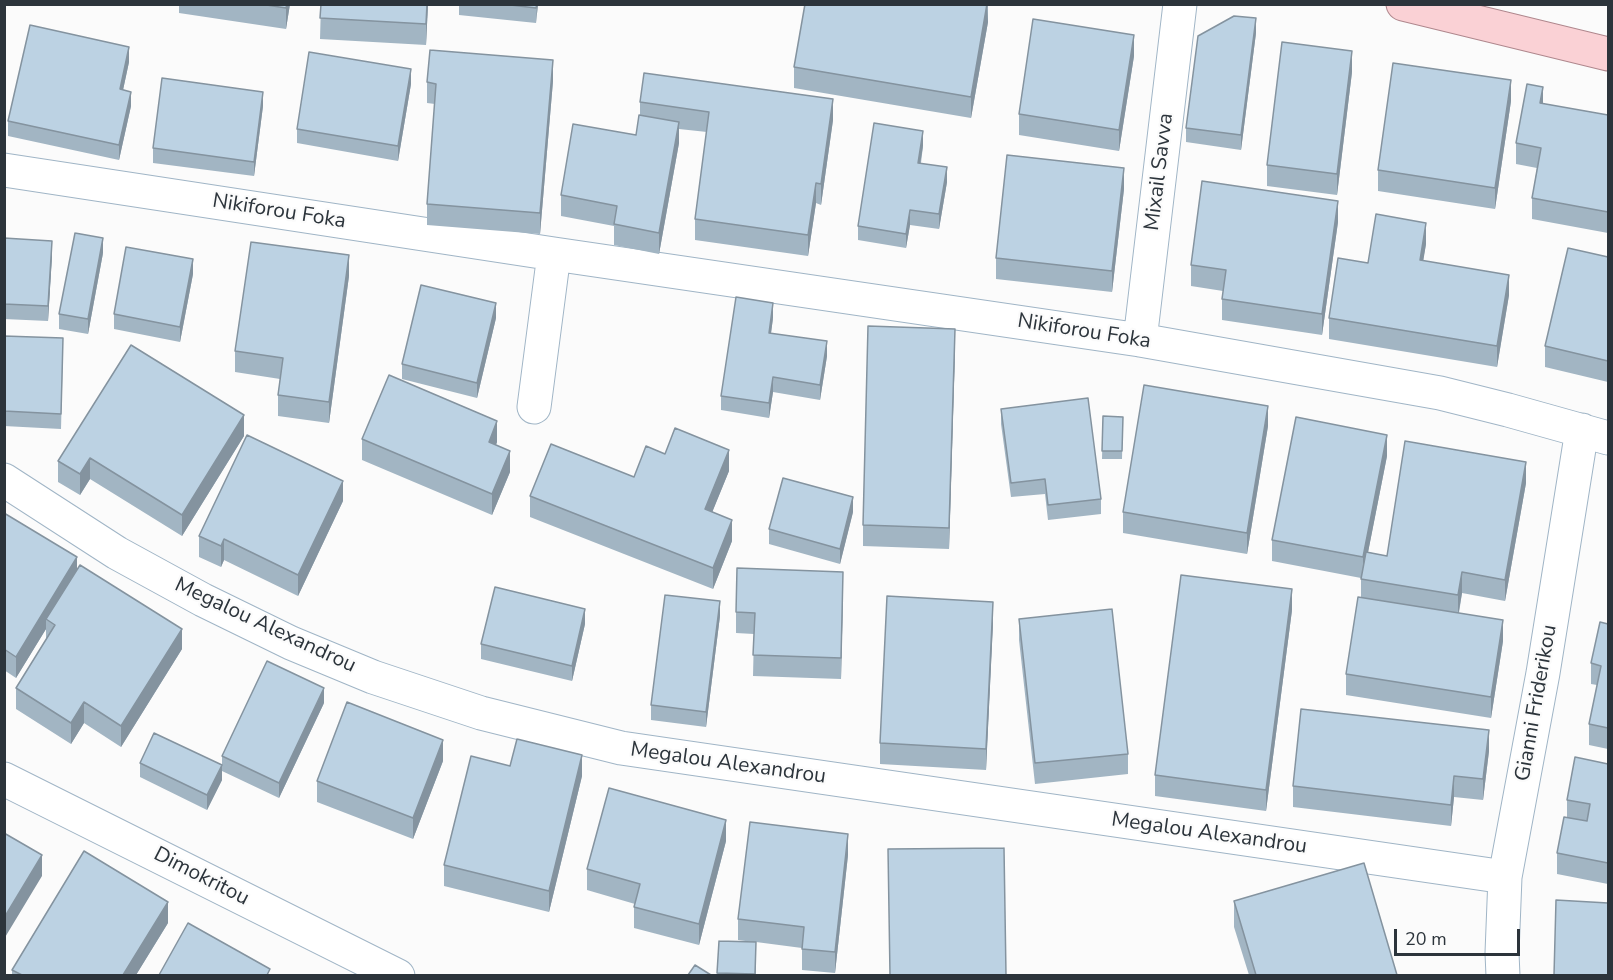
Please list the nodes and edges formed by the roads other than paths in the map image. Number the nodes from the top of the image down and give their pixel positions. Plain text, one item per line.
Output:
1 (1180, 4) edge
2 (1403, 4) edge
3 (1608, 54) edge
4 (4, 170) edge
5 (554, 254) junction
6 (1140, 340) junction
7 (534, 407) dead end
8 (1595, 434) edge
9 (4, 480) edge
10 (4, 779) edge
11 (1505, 877) junction
12 (398, 975) edge
13 (1503, 975) edge

1 - 6 street, Mixail Savva
2 - 3 main road
4 - 5 street, Nikiforou Foka
5 - 6 street, Nikiforou Foka
5 - 7 street
6 - 8 street, Nikiforou Foka
8 - 11 street, Gianni Friderikou
9 - 11 street, Megalou Alexandrou
10 - 12 street, Dimokritou
11 - 13 street, Gianni Friderikou

